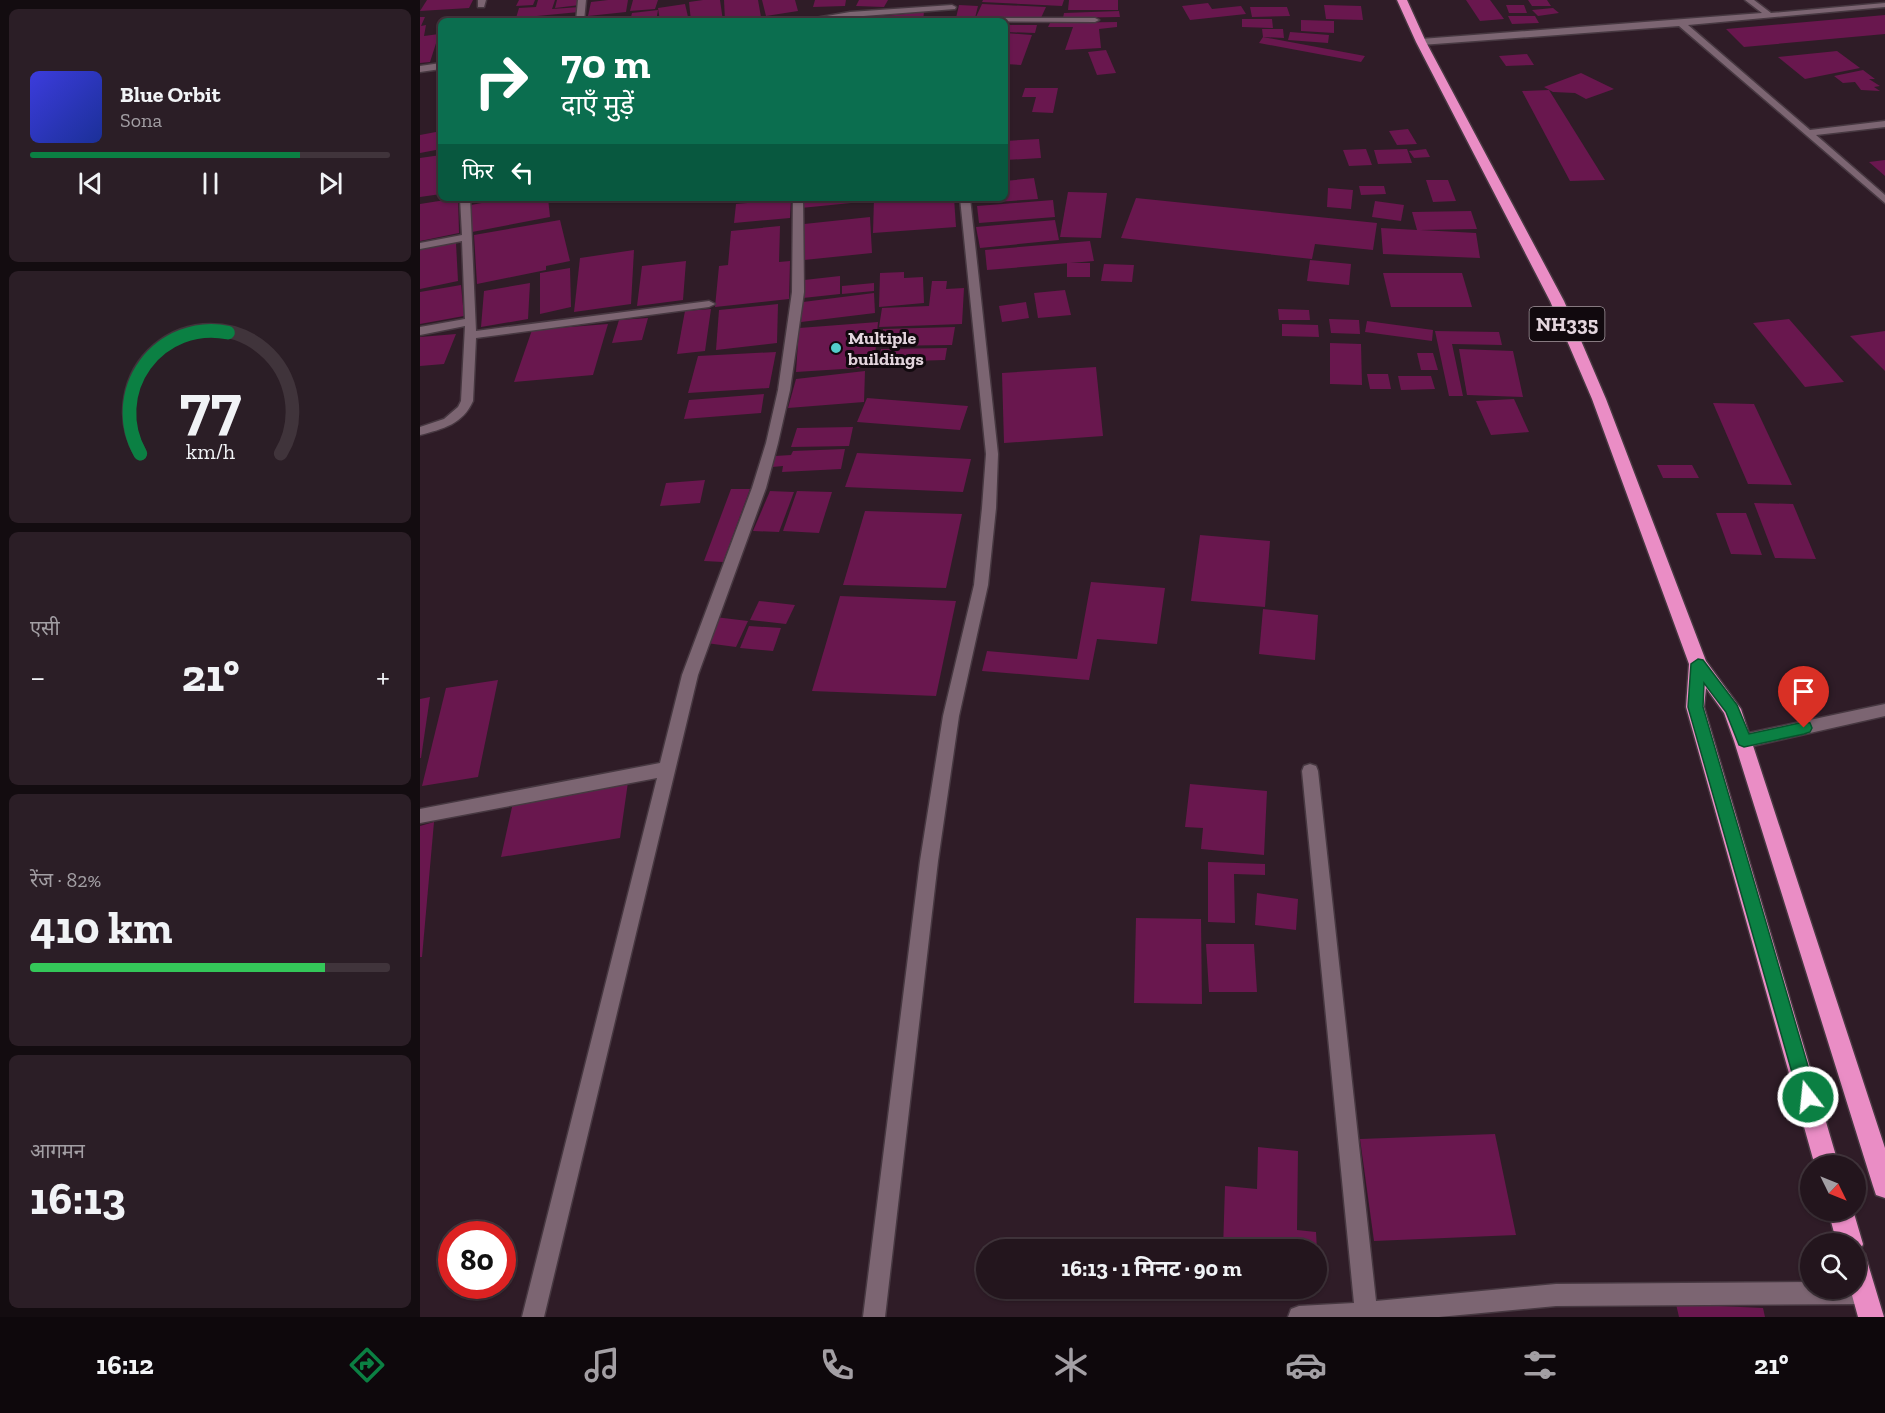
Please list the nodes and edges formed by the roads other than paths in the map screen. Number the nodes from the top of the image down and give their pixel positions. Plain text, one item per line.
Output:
1 (582, 0) edge
2 (1402, 0) edge
3 (1749, 0) edge
4 (955, 3) edge
5 (1885, 5) edge
6 (1768, 15) junction
7 (580, 18) edge
8 (823, 18) edge
9 (950, 18) edge
10 (1008, 20) edge
11 (1095, 21) dead end
12 (1681, 23) junction
13 (1421, 42) junction
14 (438, 66) edge
15 (420, 69) edge
16 (1885, 124) edge
17 (1808, 133) junction
18 (1885, 200) edge
19 (465, 201) edge
20 (798, 201) edge
21 (965, 201) edge
22 (468, 237) junction
23 (420, 246) edge
24 (709, 304) dead end
25 (471, 321) junction
26 (420, 331) edge
27 (470, 335) junction
28 (420, 430) edge
29 (1698, 664) junction
30 (1885, 710) edge
31 (1744, 741) junction
32 (667, 769) junction
33 (1310, 771) dead end
34 (420, 816) edge
35 (1824, 1155) edge
36 (1885, 1186) edge
37 (1868, 1305) edge
38 (1366, 1313) junction
39 (533, 1317) edge
40 (874, 1317) edge
41 (1299, 1317) edge

1 - 7 street
2 - 13 highway, NH335
3 - 6 street
4 - 8 street
4 - 9 street
5 - 6 street
6 - 12 street
10 - 11 street
12 - 13 street
12 - 17 street
13 - 29 highway, NH335
14 - 15 street
16 - 17 street
17 - 18 street
19 - 22 street
20 - 32 street
21 - 40 street
22 - 23 street
22 - 25 street
24 - 27 street
25 - 26 street
25 - 27 street
27 - 28 street
29 - 31 highway, NH335
29 - 35 highway, NH335
30 - 31 street
31 - 36 highway, NH335
32 - 34 street
32 - 39 street
33 - 38 street
37 - 38 street
38 - 41 street

